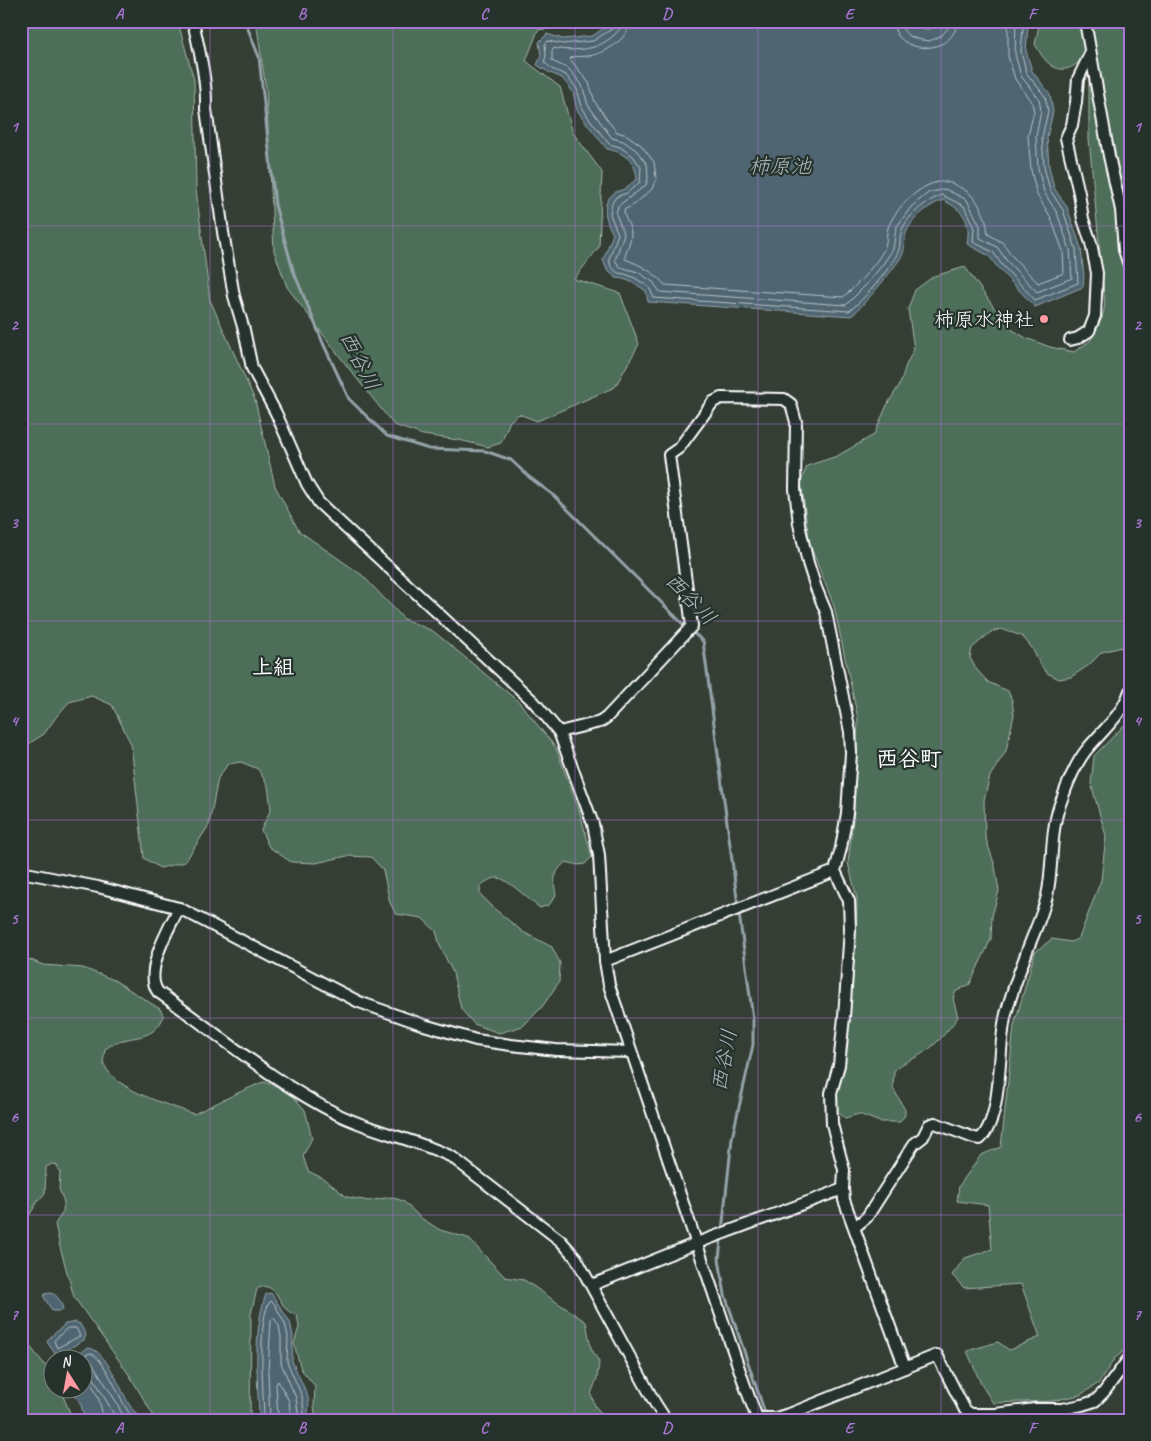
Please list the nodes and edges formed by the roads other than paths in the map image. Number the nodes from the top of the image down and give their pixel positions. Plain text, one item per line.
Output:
1 (193, 21) edge
2 (1085, 21) edge
3 (1090, 54) junction
4 (1130, 268) edge
5 (1070, 340) dead end
6 (1130, 690) edge
7 (558, 732) junction
8 (835, 871) junction
9 (21, 872) edge
10 (179, 908) junction
11 (605, 961) junction
12 (631, 1052) junction
13 (843, 1189) junction
14 (855, 1228) junction
15 (697, 1243) junction
16 (592, 1285) junction
17 (1130, 1357) edge
18 (905, 1368) junction
19 (756, 1419) edge
20 (776, 1419) edge
21 (666, 1420) edge

1 - 7 street
2 - 3 street
3 - 4 street
3 - 5 street
6 - 14 street
7 - 8 street
7 - 11 street
8 - 11 street
8 - 13 street
9 - 10 street
10 - 12 street
10 - 16 street
11 - 12 street
12 - 15 street
13 - 14 street
13 - 15 street
14 - 18 street
15 - 16 street
15 - 19 street
16 - 21 street
17 - 18 street
18 - 20 street
19 - 20 street

